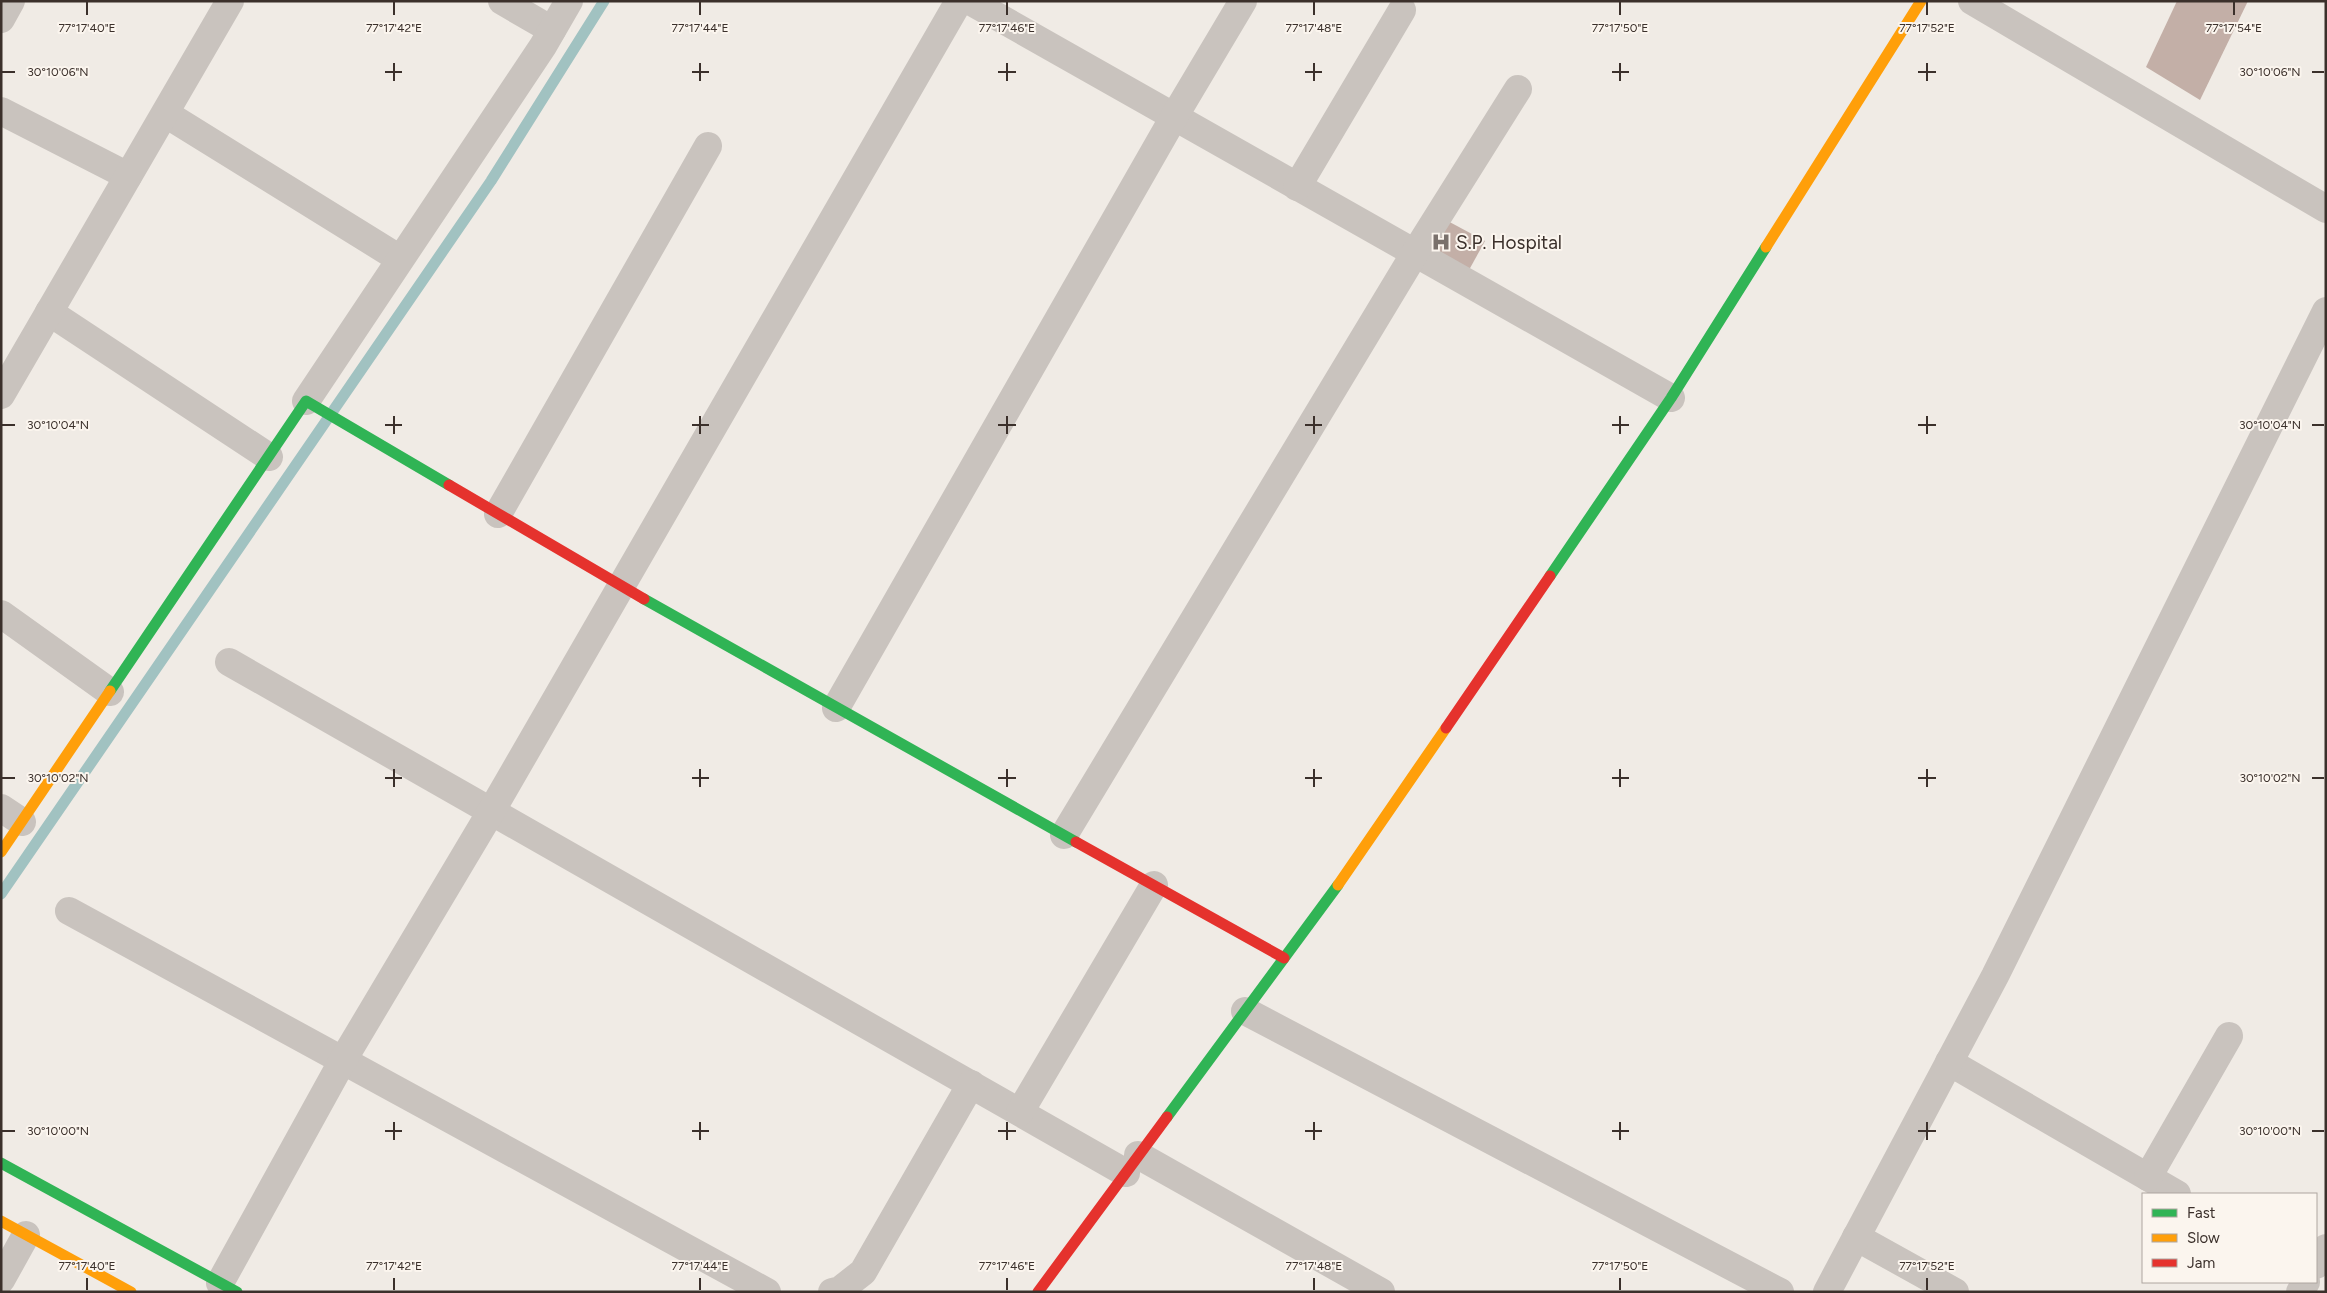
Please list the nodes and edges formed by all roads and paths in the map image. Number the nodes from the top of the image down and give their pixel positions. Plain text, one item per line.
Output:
1 (11, 1) edge
2 (230, 1) edge
3 (502, 1) edge
4 (569, 1) edge
5 (959, 1) edge
6 (970, 1) edge
7 (1243, 1) edge
8 (1921, 1) edge
9 (1972, 1) edge
10 (1402, 10) dead end
11 (1, 18) edge
12 (552, 30) junction
13 (1518, 89) dead end
14 (1, 111) edge
15 (166, 114) junction
16 (1174, 117) junction
17 (708, 146) dead end
18 (128, 176) junction
19 (1297, 187) junction
20 (2326, 209) edge
21 (1415, 253) junction
22 (400, 259) junction
23 (2326, 311) edge
24 (49, 312) junction
25 (1, 394) edge
26 (1671, 398) junction
27 (314, 406) junction
28 (269, 457) junction
29 (498, 514) junction
30 (622, 588) junction
31 (1, 614) edge
32 (229, 662) dead end
33 (110, 692) junction
34 (836, 708) junction
35 (492, 810) junction
36 (11, 815) edge
37 (1064, 835) junction
38 (1, 852) edge
39 (1154, 885) junction
40 (69, 912) dead end
41 (1284, 958) junction
42 (1245, 1011) junction
43 (2229, 1036) dead end
44 (343, 1060) junction
45 (1949, 1062) junction
46 (970, 1084) junction
47 (1020, 1112) junction
48 (1, 1163) edge
49 (1132, 1164) junction
50 (2148, 1177) junction
51 (2175, 1193) edge
52 (1, 1221) edge
53 (26, 1235) junction
54 (1856, 1237) junction
55 (2326, 1248) edge
56 (2317, 1263) edge
57 (1, 1280) edge
58 (229, 1287) edge
59 (130, 1292) edge
60 (767, 1292) edge
61 (832, 1292) edge
62 (1038, 1292) edge
63 (1381, 1292) edge
64 (1780, 1292) edge
65 (1827, 1292) edge
66 (1955, 1292) edge

1 - 11 street
2 - 15 street
3 - 12 street
4 - 12 street
5 - 30 street
6 - 16 street
7 - 16 street
8 - 26 main road
9 - 20 street
10 - 19 street
12 - 22 street
13 - 21 street
14 - 18 street
15 - 18 street
15 - 22 street
16 - 19 street
16 - 34 street
17 - 29 street
18 - 24 street
19 - 21 street
21 - 26 street
21 - 37 street
22 - 27 street
23 - 45 street
24 - 25 street
24 - 28 street
26 - 41 main road
27 - 28 main road
27 - 29 main road
28 - 33 main road
29 - 30 main road
30 - 34 main road
30 - 35 street
31 - 33 street
32 - 35 street
33 - 36 main road
34 - 37 main road
35 - 44 street
35 - 46 street
36 - 38 main road
37 - 39 main road
39 - 41 main road
39 - 47 street
40 - 44 street
41 - 42 main road
42 - 49 main road
42 - 64 street
43 - 50 street
44 - 58 street
44 - 60 street
45 - 50 street
45 - 54 street
46 - 47 street
46 - 61 street
47 - 49 street
48 - 58 main road
49 - 62 main road
49 - 63 street
50 - 51 street
52 - 53 main road
53 - 57 street
53 - 59 main road
54 - 65 street
54 - 66 street
55 - 56 street

